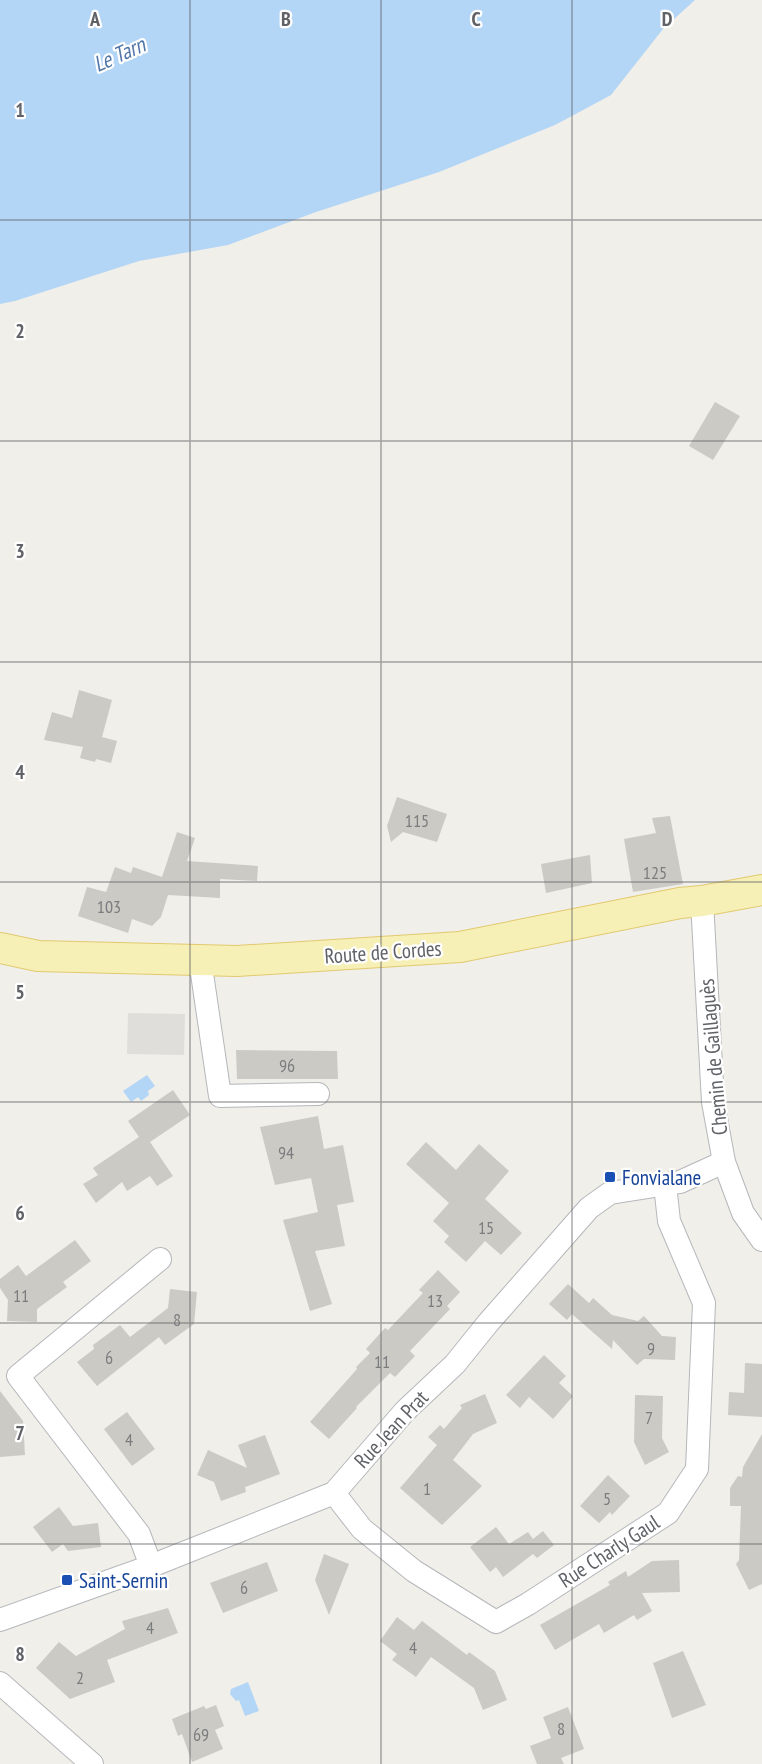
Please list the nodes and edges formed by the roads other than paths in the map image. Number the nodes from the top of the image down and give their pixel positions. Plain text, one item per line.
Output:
1 (762, 891) edge
2 (702, 902) junction
3 (0, 948) edge
4 (200, 960) junction
5 (318, 1094) dead end
6 (724, 1162) junction
7 (665, 1185) junction
8 (762, 1240) edge
9 (160, 1260) dead end
10 (334, 1493) junction
11 (151, 1566) junction
12 (0, 1620) edge
13 (0, 1683) edge
14 (92, 1764) edge

1 - 2 main road, Route de Cordes
2 - 4 main road, Route de Cordes
2 - 6 street, Chemin de Gaillaguès
3 - 4 main road, Route de Cordes
4 - 5 street
6 - 7 street, Rue Jean Prat
6 - 8 street, Chemin de Gaillaguès
7 - 10 street, Rue Jean Prat
7 - 10 street, Rue Charly Gaul
9 - 11 street
10 - 11 street, Rue Jean Prat
11 - 12 street, Rue Jean Prat
13 - 14 street

